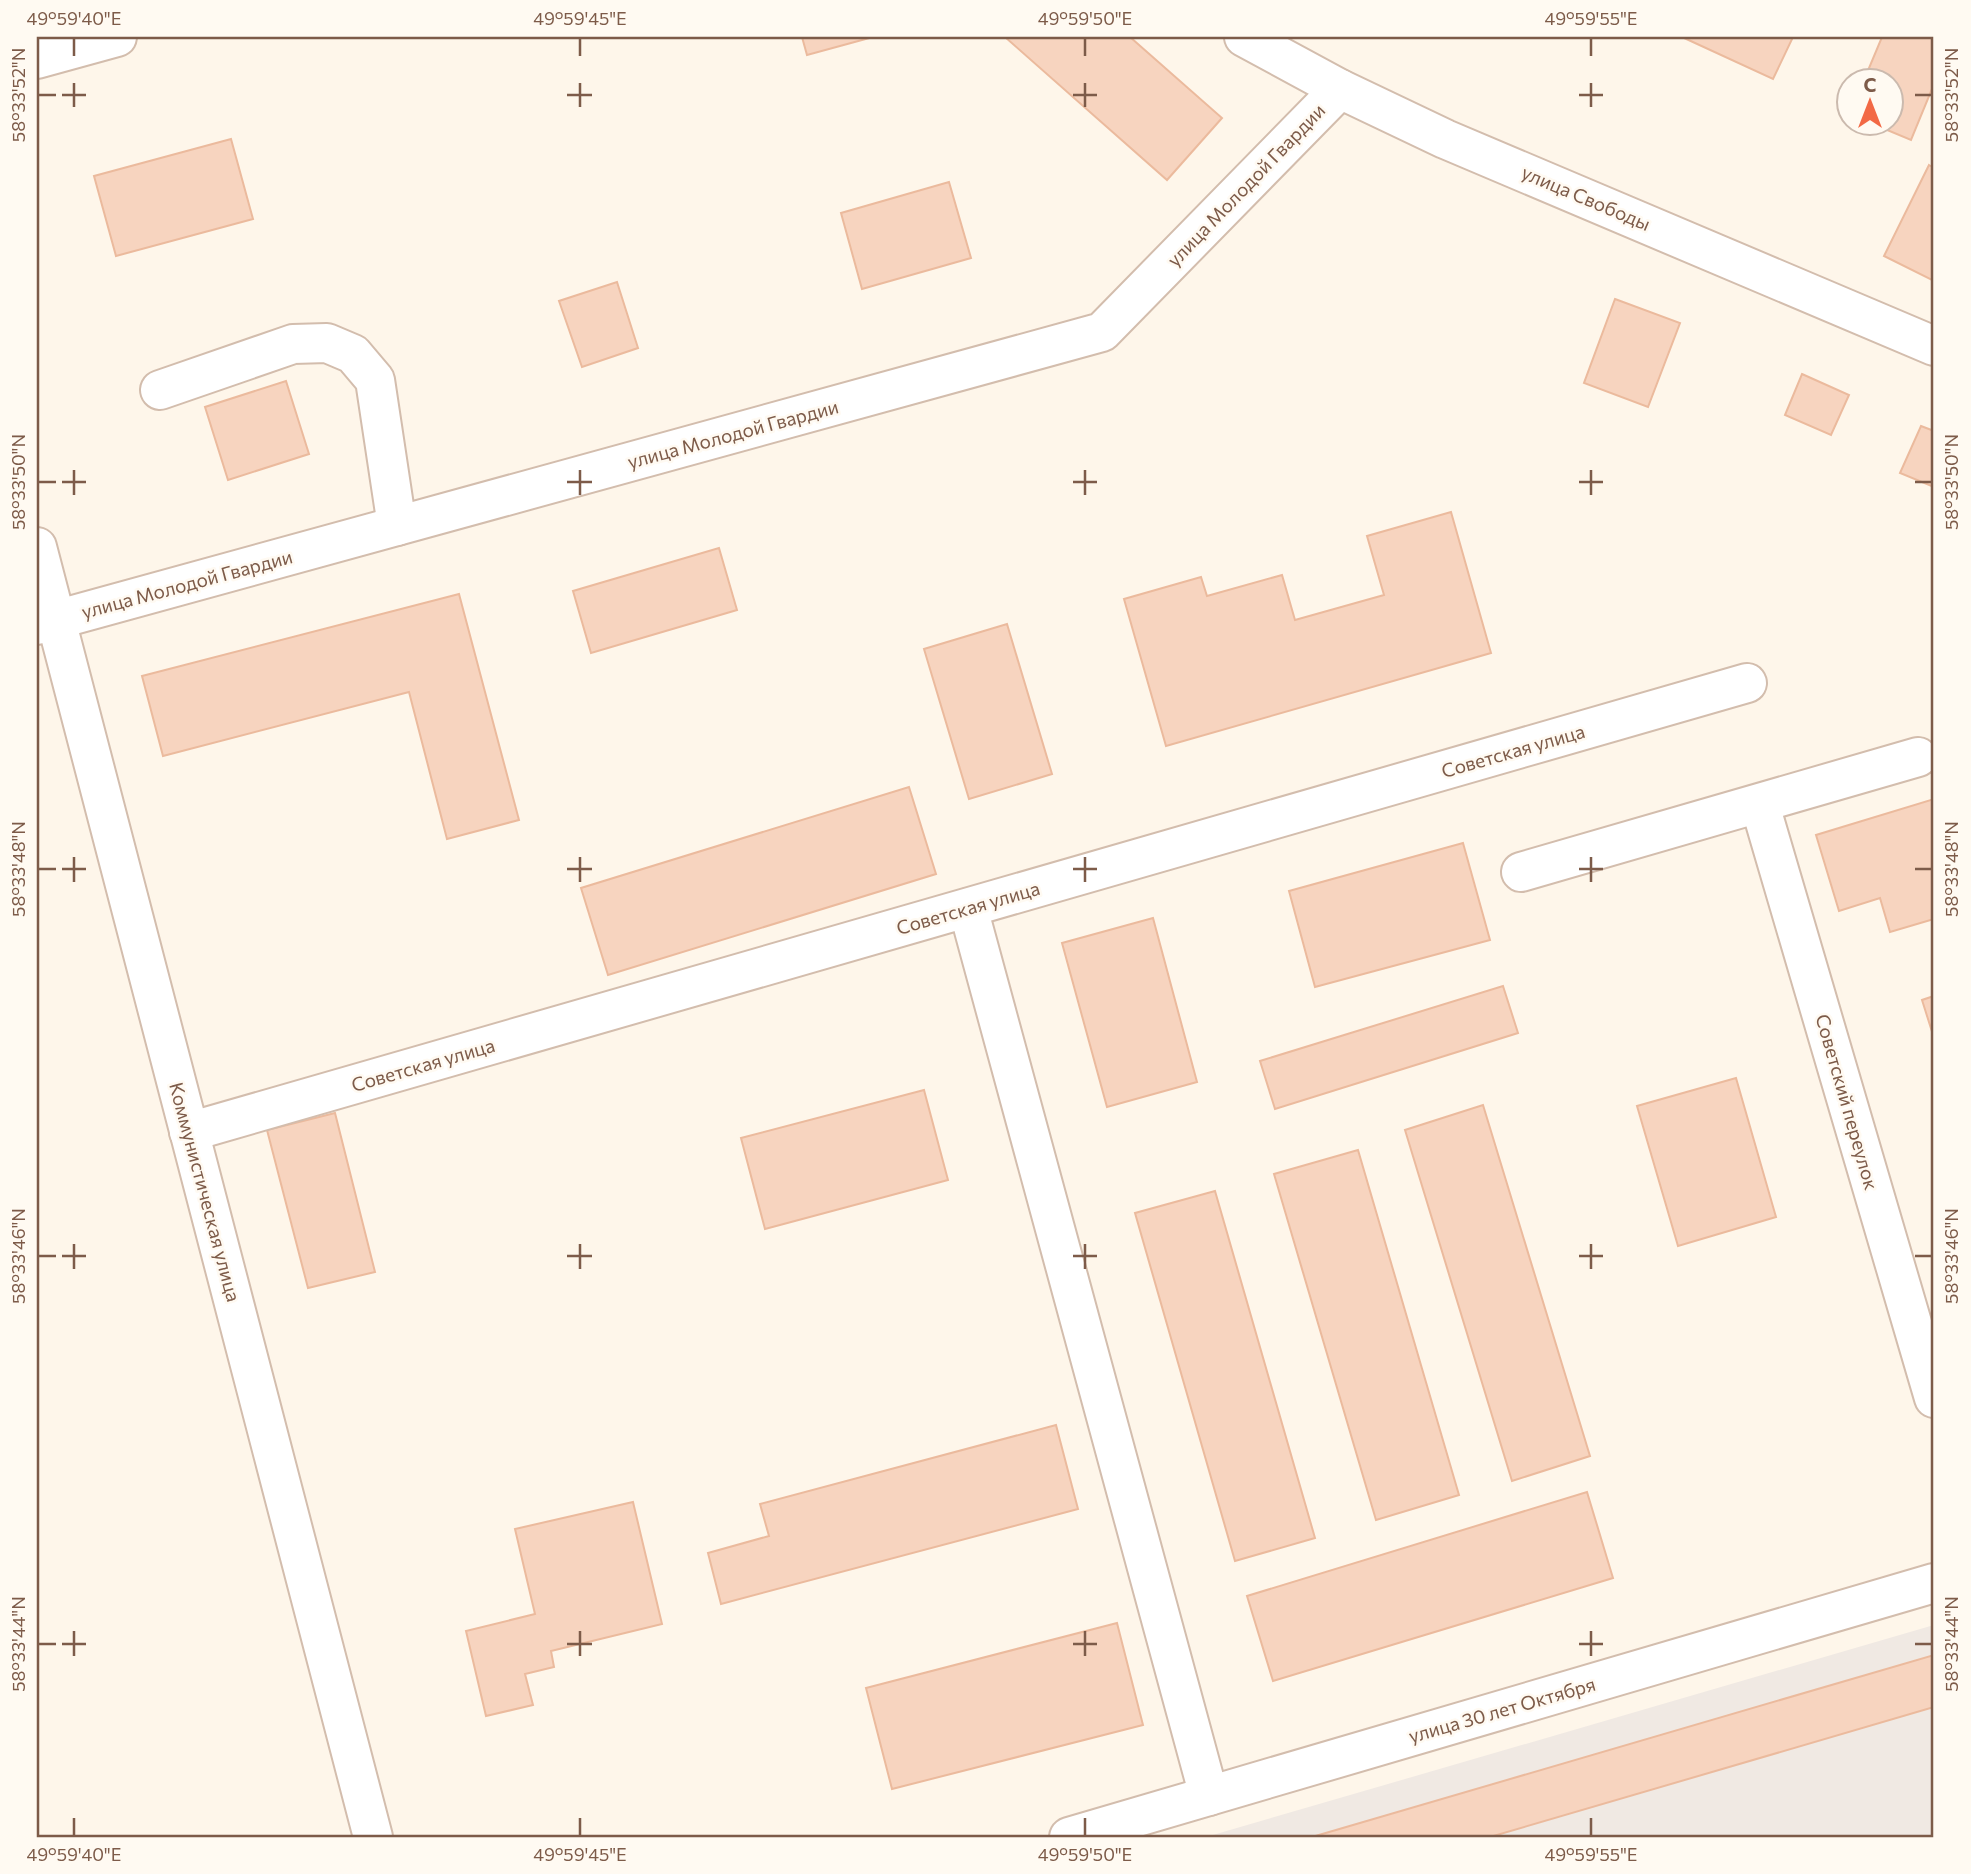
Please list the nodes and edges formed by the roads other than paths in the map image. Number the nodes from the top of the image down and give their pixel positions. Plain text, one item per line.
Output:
1 (117, 37) edge
2 (1244, 37) edge
3 (37, 59) edge
4 (1340, 89) junction
5 (1934, 346) edge
6 (160, 390) dead end
7 (397, 526) junction
8 (37, 547) edge
9 (47, 622) edge
10 (1747, 683) dead end
11 (1918, 757) dead end
12 (1760, 805) junction
13 (1521, 872) dead end
14 (968, 908) junction
15 (189, 1132) junction
16 (1934, 1398) edge
17 (1934, 1583) edge
18 (1209, 1796) junction
19 (373, 1837) edge
20 (1069, 1837) edge

1 - 3 street
2 - 4 street, улица Свободы
4 - 5 street, улица Свободы
4 - 7 street, улица Молодой Гвардии
6 - 7 street
7 - 9 street, улица Молодой Гвардии
8 - 9 street, Коммунистическая улица
9 - 15 street, Коммунистическая улица
10 - 14 street, Советская улица
11 - 12 street
12 - 13 street
12 - 16 street, Советский переулок
14 - 15 street, Советская улица
14 - 18 street
15 - 19 street, Коммунистическая улица
17 - 18 street, улица 30 лет Октября
18 - 20 street, улица 30 лет Октября

